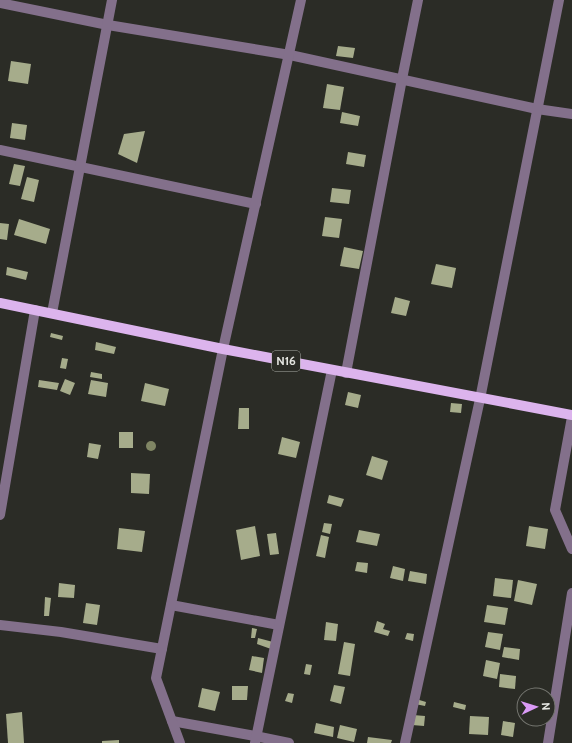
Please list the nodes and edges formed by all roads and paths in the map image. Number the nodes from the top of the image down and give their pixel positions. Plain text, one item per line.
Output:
1 (112, 0) edge
2 (301, 0) edge
3 (418, 0) edge
4 (559, 0) edge
5 (0, 3) edge
6 (108, 25) junction
7 (290, 55) junction
8 (402, 79) junction
9 (537, 109) junction
10 (572, 114) edge
11 (0, 150) edge
12 (81, 167) junction
13 (256, 204) junction
14 (0, 303) edge
15 (35, 310) junction
16 (52, 314) junction
17 (223, 349) junction
18 (332, 370) junction
19 (346, 373) junction
20 (480, 399) junction
21 (572, 416) edge
22 (0, 515) edge
23 (572, 549) edge
24 (572, 593) edge
25 (171, 605) junction
26 (0, 625) edge
27 (279, 625) junction
28 (162, 649) junction
29 (172, 721) junction
30 (255, 739) edge
31 (180, 743) edge
32 (290, 743) edge
33 (405, 743) edge
34 (548, 743) edge

1 - 6 street
2 - 7 street
3 - 8 street
4 - 9 street
5 - 6 street
6 - 7 street
6 - 12 street
7 - 8 street
7 - 13 street
8 - 9 street
8 - 19 street
9 - 10 street
9 - 20 street
11 - 12 street
12 - 13 street
12 - 16 street
13 - 17 street
14 - 15 main road, N16
15 - 16 main road, N16
15 - 22 street
16 - 17 main road, N16
17 - 18 main road, N16
17 - 25 street
18 - 19 main road, N16
18 - 27 street
19 - 20 main road, N16
20 - 21 main road, N16
20 - 33 street
21 - 23 street
24 - 34 street
25 - 27 street
25 - 28 street
26 - 28 street
27 - 30 street
28 - 29 street
29 - 30 street
29 - 31 street
30 - 32 street

